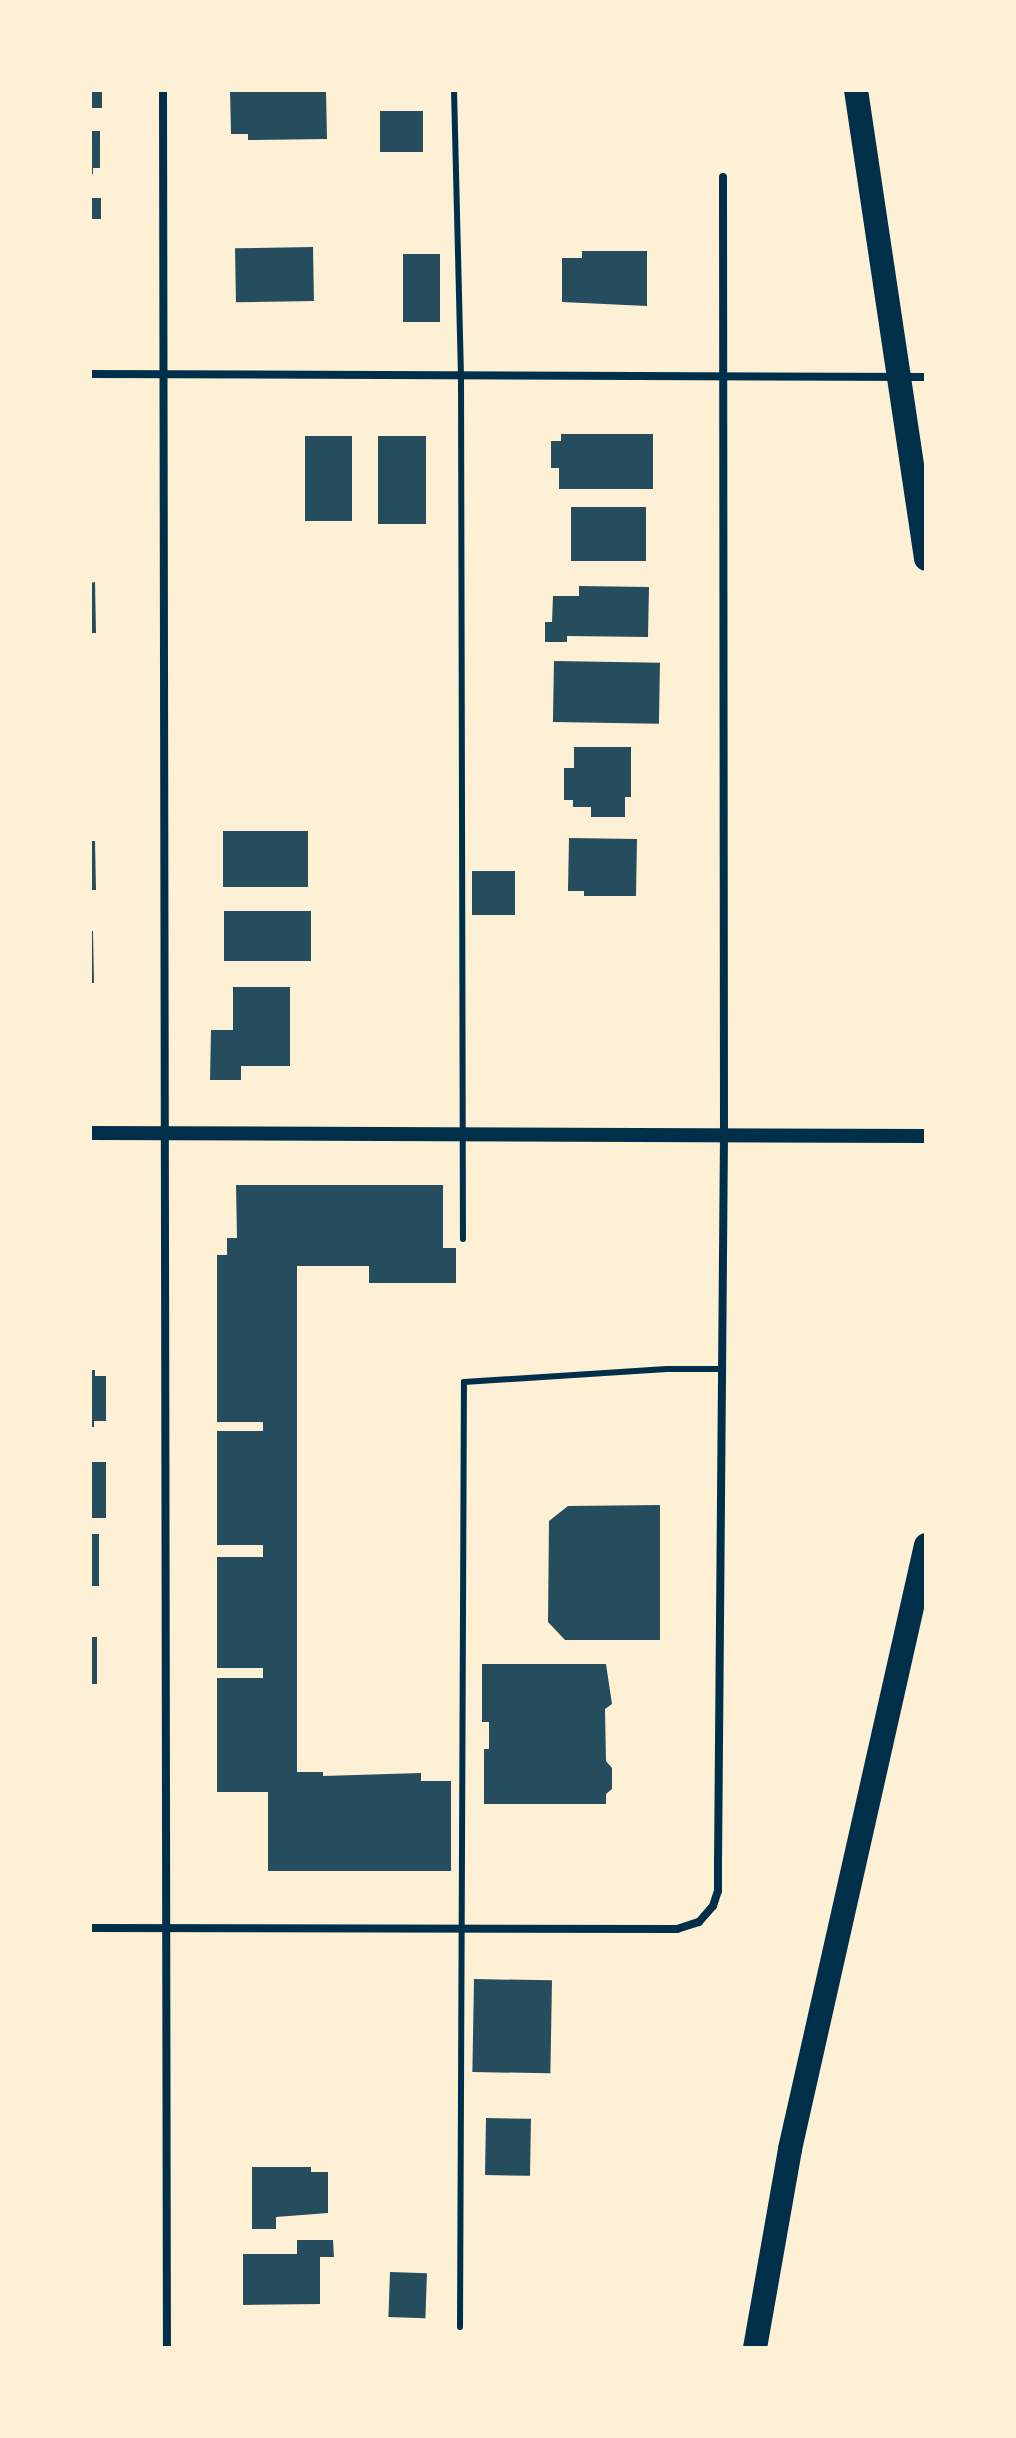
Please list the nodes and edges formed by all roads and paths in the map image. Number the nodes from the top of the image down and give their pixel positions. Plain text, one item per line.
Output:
1 (163, 90) edge
2 (454, 90) edge
3 (855, 96) edge
4 (723, 177) dead end
5 (461, 373) junction
6 (90, 374) edge
7 (165, 374) junction
8 (723, 377) junction
9 (926, 377) edge
10 (926, 559) edge
11 (90, 1133) edge
12 (163, 1134) junction
13 (462, 1134) junction
14 (724, 1136) junction
15 (926, 1136) edge
16 (463, 1239) dead end
17 (722, 1369) junction
18 (926, 1545) edge
19 (460, 1927) junction
20 (90, 1928) edge
21 (166, 1928) junction
22 (460, 2327) dead end
23 (167, 2348) edge
24 (755, 2348) edge

1 - 7 street
2 - 5 lane
3 - 10 highway
4 - 8 street
5 - 7 street
5 - 8 street
5 - 13 lane
6 - 7 street
7 - 12 street
8 - 9 street
8 - 14 street
11 - 12 street
12 - 13 street
12 - 21 street
13 - 14 street
13 - 16 lane
14 - 15 street
14 - 17 street
17 - 19 street
17 - 19 lane
18 - 24 highway
19 - 21 street
19 - 22 lane
20 - 21 street
21 - 23 street

